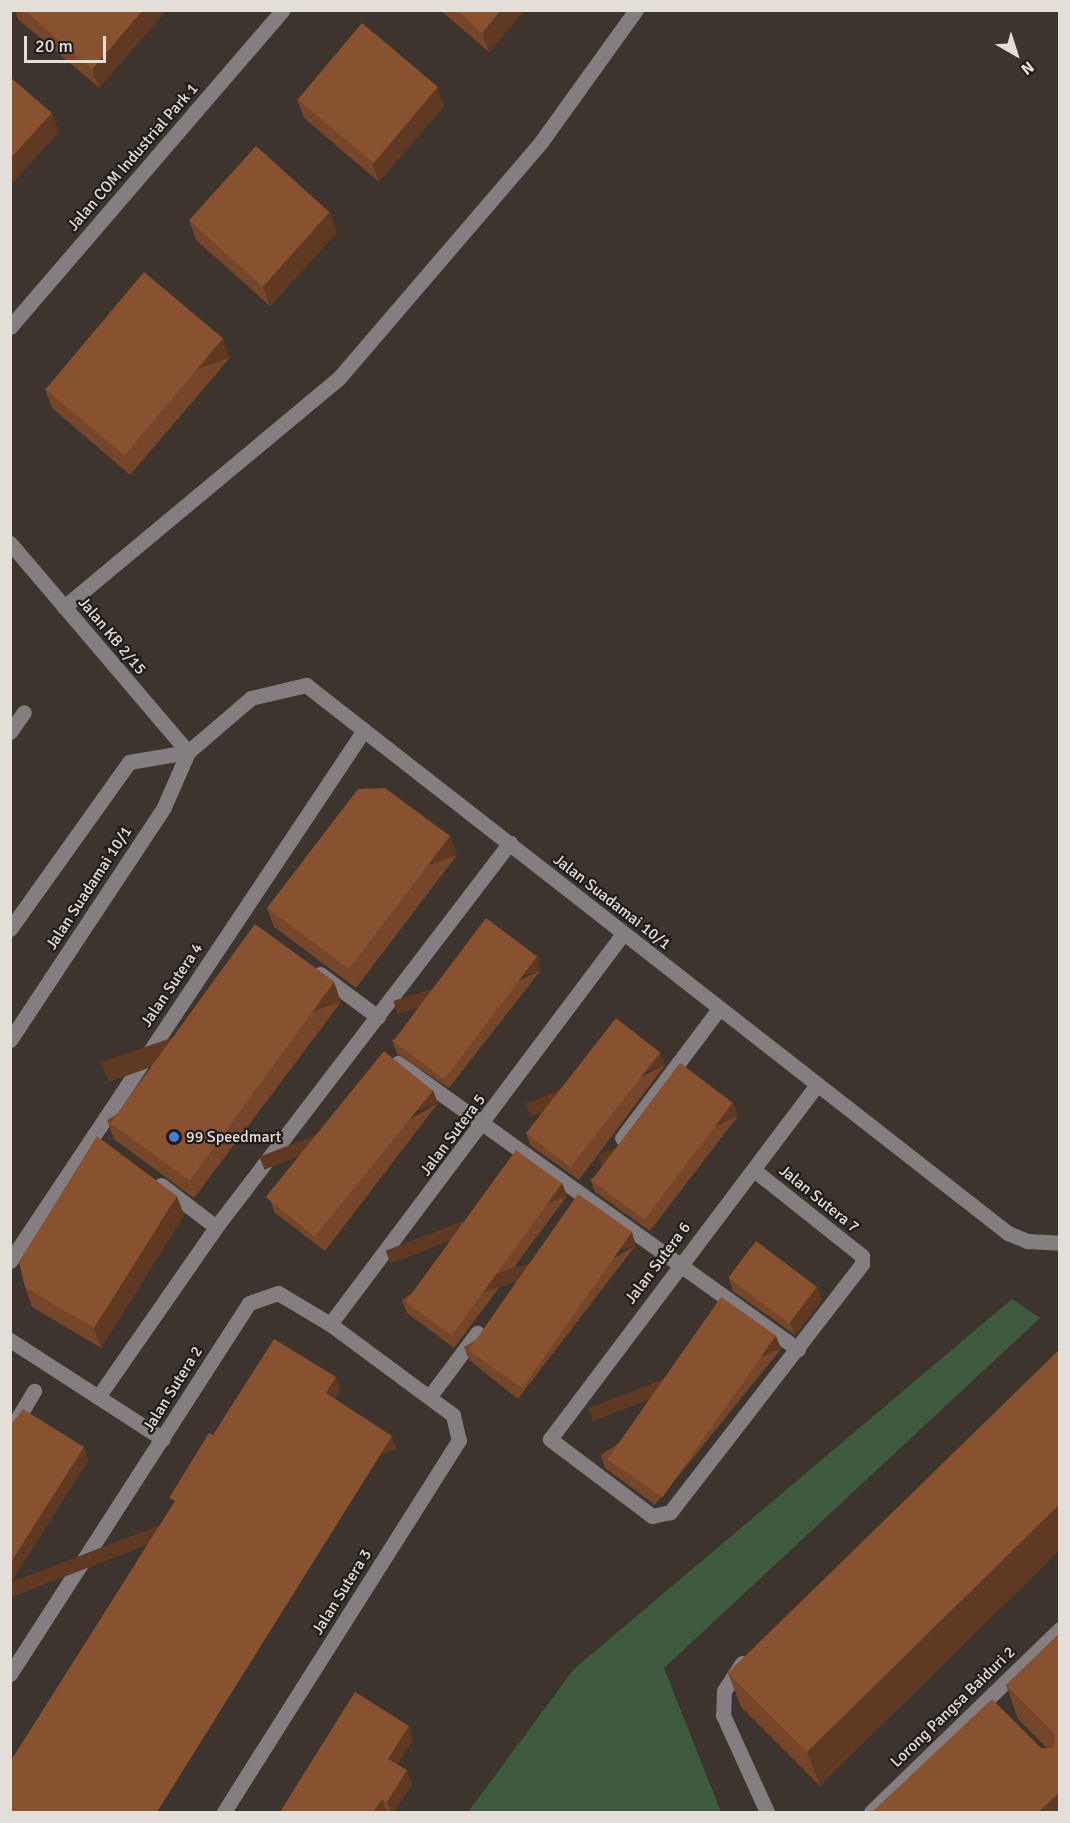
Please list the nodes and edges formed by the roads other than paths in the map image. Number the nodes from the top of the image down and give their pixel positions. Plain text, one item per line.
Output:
1 (283, 10) edge
2 (636, 10) edge
3 (10, 327) edge
4 (10, 543) edge
5 (64, 607) junction
6 (24, 712) dead end
7 (364, 730) junction
8 (10, 732) edge
9 (188, 752) junction
10 (510, 843) junction
11 (241, 915) junction
12 (10, 929) edge
13 (259, 929) edge
14 (623, 934) junction
15 (305, 963) edge
16 (719, 1009) junction
17 (378, 1017) junction
18 (10, 1040) edge
19 (398, 1063) edge
20 (817, 1085) junction
21 (483, 1126) junction
22 (93, 1135) junction
23 (112, 1149) edge
24 (608, 1156) edge
25 (754, 1170) junction
26 (594, 1174) edge
27 (150, 1177) edge
28 (580, 1193) junction
29 (567, 1211) edge
30 (216, 1227) junction
31 (1059, 1243) edge
32 (10, 1261) edge
33 (681, 1262) junction
34 (485, 1322) edge
35 (330, 1324) junction
36 (10, 1340) edge
37 (798, 1348) junction
38 (34, 1391) dead end
39 (430, 1396) junction
40 (98, 1397) junction
41 (10, 1431) edge
42 (163, 1439) junction
43 (1059, 1629) edge
44 (758, 1647) edge
45 (10, 1674) edge
46 (985, 1700) junction
47 (1001, 1717) edge
48 (224, 1812) edge
49 (767, 1812) edge
50 (871, 1812) edge

1 - 3 street, Jalan COM Industrial Park 1
2 - 5 street
4 - 5 street, Jalan KB 2/15
5 - 9 street, Jalan KB 2/15
6 - 8 street
7 - 9 street, Jalan Suadamai 10/1
7 - 10 street, Jalan Suadamai 10/1
7 - 11 street, Jalan Sutera 4
9 - 12 street
9 - 18 street, Jalan Suadamai 10/1
10 - 14 street, Jalan Suadamai 10/1
10 - 17 street
11 - 13 street
11 - 22 street, Jalan Sutera 4
14 - 16 street, Jalan Suadamai 10/1
14 - 21 street, Jalan Sutera 5
15 - 17 street
16 - 20 street, Jalan Suadamai 10/1
16 - 24 street
17 - 30 street
19 - 21 street
20 - 25 street, Jalan Sutera 6
20 - 31 street, Jalan Suadamai 10/1
21 - 28 street
21 - 35 street, Jalan Sutera 5
22 - 23 street
22 - 32 street, Jalan Sutera 4
25 - 33 street, Jalan Sutera 6
25 - 37 street, Jalan Sutera 7
26 - 28 street
27 - 30 street
28 - 29 street
28 - 33 street
30 - 40 street
33 - 37 street
33 - 37 street, Jalan Sutera 6
34 - 39 street
35 - 39 street, Jalan Sutera 2
35 - 42 street, Jalan Sutera 2
36 - 40 street
38 - 41 street
39 - 48 street, Jalan Sutera 3
40 - 42 street
42 - 45 street, Jalan Sutera 2
43 - 46 street, Lorong Pangsa Baiduri 2
44 - 49 street
46 - 47 street
46 - 50 street, Lorong Pangsa Baiduri 2

